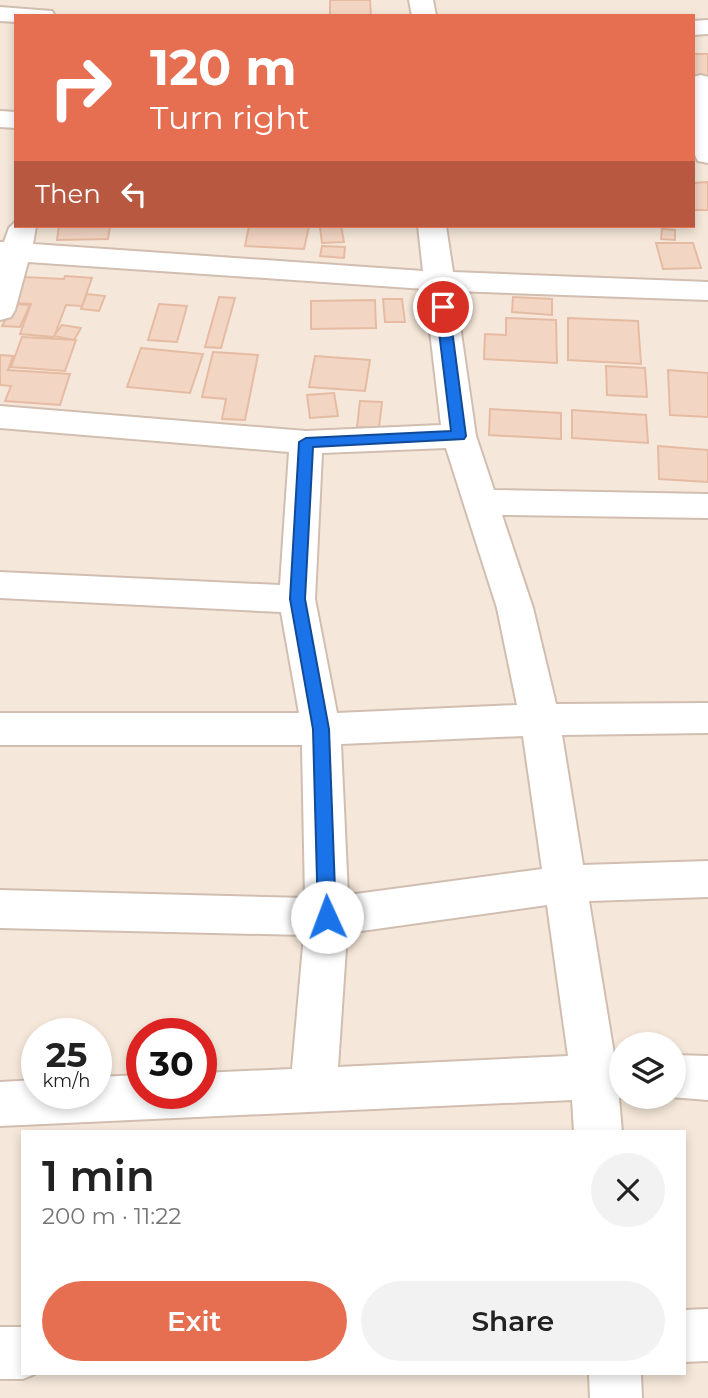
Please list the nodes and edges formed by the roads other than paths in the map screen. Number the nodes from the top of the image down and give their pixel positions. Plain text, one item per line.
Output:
1 (701, 83) dead end
2 (704, 151) edge
3 (432, 228) edge
4 (14, 243) edge
5 (439, 281) junction
6 (708, 291) edge
7 (0, 310) edge
8 (0, 417) edge
9 (459, 436) junction
10 (306, 442) junction
11 (479, 502) junction
12 (708, 506) edge
13 (0, 585) edge
14 (297, 599) junction
15 (708, 718) edge
16 (540, 720) junction
17 (0, 729) edge
18 (321, 729) junction
19 (708, 879) edge
20 (565, 884) junction
21 (0, 909) edge
22 (327, 917) junction
23 (608, 1075) edge
24 (686, 1077) edge
25 (708, 1078) edge
26 (313, 1089) junction
27 (0, 1104) edge
28 (598, 1130) edge
29 (708, 1335) edge
30 (686, 1336) edge
31 (0, 1353) edge
32 (21, 1353) edge
33 (615, 1375) edge
34 (616, 1398) edge

1 - 2 street
3 - 5 street
4 - 5 street
4 - 7 street
5 - 6 street
5 - 9 street
8 - 10 street
9 - 10 street
9 - 11 street
10 - 14 street
11 - 12 street
11 - 16 street
13 - 14 street
14 - 18 street
15 - 16 street
16 - 18 street
16 - 20 street
17 - 18 street
18 - 22 street
19 - 20 street
20 - 22 street
20 - 23 street
21 - 22 street
22 - 26 street
23 - 26 street
23 - 28 street
24 - 25 street
26 - 27 street
29 - 30 street
31 - 32 street
33 - 34 street

